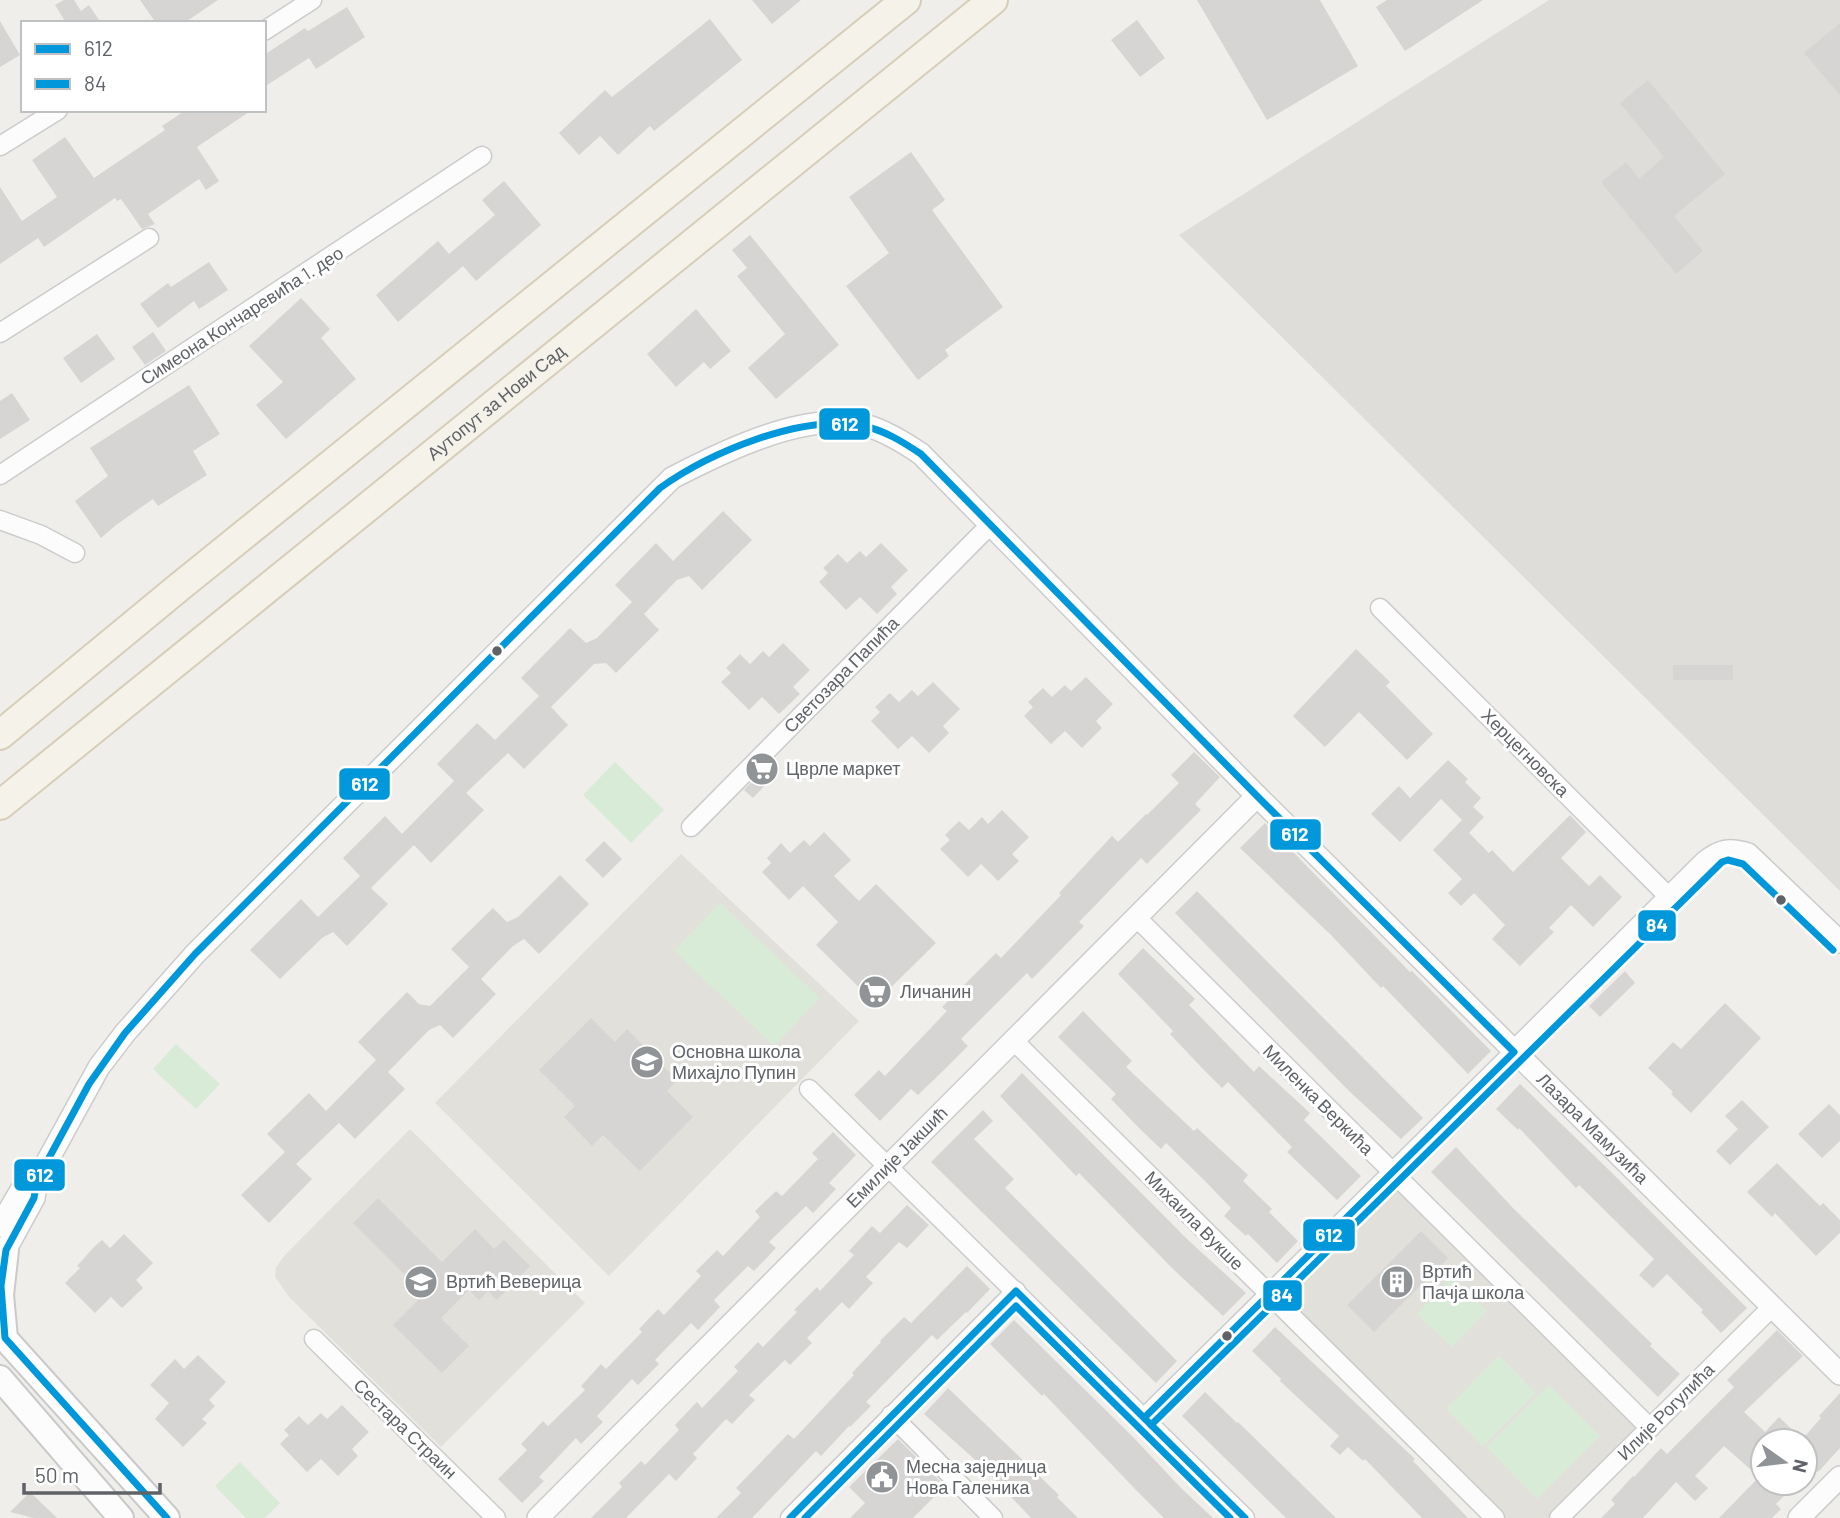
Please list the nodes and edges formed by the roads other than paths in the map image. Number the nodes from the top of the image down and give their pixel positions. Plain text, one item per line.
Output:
1 (312, 0) edge
2 (906, 0) edge
3 (993, 0) edge
4 (266, 30) edge
5 (55, 112) edge
6 (0, 146) edge
7 (482, 156) dead end
8 (149, 238) dead end
9 (0, 333) edge
10 (0, 475) edge
11 (0, 520) edge
12 (991, 524) junction
13 (75, 553) dead end
14 (1380, 608) dead end
15 (0, 735) edge
16 (1256, 796) junction
17 (0, 805) edge
18 (691, 827) dead end
19 (1670, 898) junction
20 (1137, 918) junction
21 (1840, 942) edge
22 (1014, 1041) junction
23 (1514, 1052) junction
24 (809, 1088) dead end
25 (888, 1167) junction
26 (1391, 1172) junction
27 (37, 1180) junction
28 (0, 1226) edge
29 (3, 1255) edge
30 (1016, 1291) junction
31 (1268, 1295) junction
32 (1772, 1307) junction
33 (2, 1336) edge
34 (314, 1339) dead end
35 (1836, 1362) edge
36 (0, 1378) edge
37 (891, 1415) junction
38 (1144, 1418) junction
39 (1650, 1428) junction
40 (1840, 1477) edge
41 (121, 1518) edge
42 (167, 1518) edge
43 (496, 1518) edge
44 (538, 1518) edge
45 (790, 1518) edge
46 (993, 1518) edge
47 (1245, 1518) edge
48 (1495, 1518) edge
49 (1559, 1518) edge
50 (1799, 1518) edge

1 - 4 street
2 - 15 main road
3 - 17 main road, Аутопут за Нови Сад
5 - 6 street
7 - 10 street, Симеона Кончаревића 1. део
8 - 9 street
11 - 13 street
12 - 16 street
12 - 18 street, Светозара Папића
12 - 27 street
14 - 19 street, Херцегновска
16 - 20 street, Емилије Јакшић
16 - 23 street, Лазара Мамузића
19 - 21 street
19 - 23 street
20 - 22 street, Емилије Јакшић
20 - 26 street, Миленка Веркића
22 - 25 street, Емилије Јакшић
22 - 31 street, Михаила Вукше
23 - 26 street
23 - 32 street, Лазара Мамузића
24 - 25 street
25 - 30 street
25 - 44 street, Емилије Јакшић
26 - 31 street
26 - 39 street, Миленка Веркића
27 - 28 street
27 - 29 street
29 - 33 main road
30 - 37 street
30 - 38 street
31 - 38 street
31 - 48 street, Михаила Вукше
32 - 35 street, Лазара Мамузића
32 - 39 street, Илије Рогулића
33 - 42 main road
34 - 43 street, Сестара Страин
36 - 41 main road
37 - 45 street
37 - 46 street
38 - 47 street
39 - 49 street, Илије Рогулића
40 - 50 street

